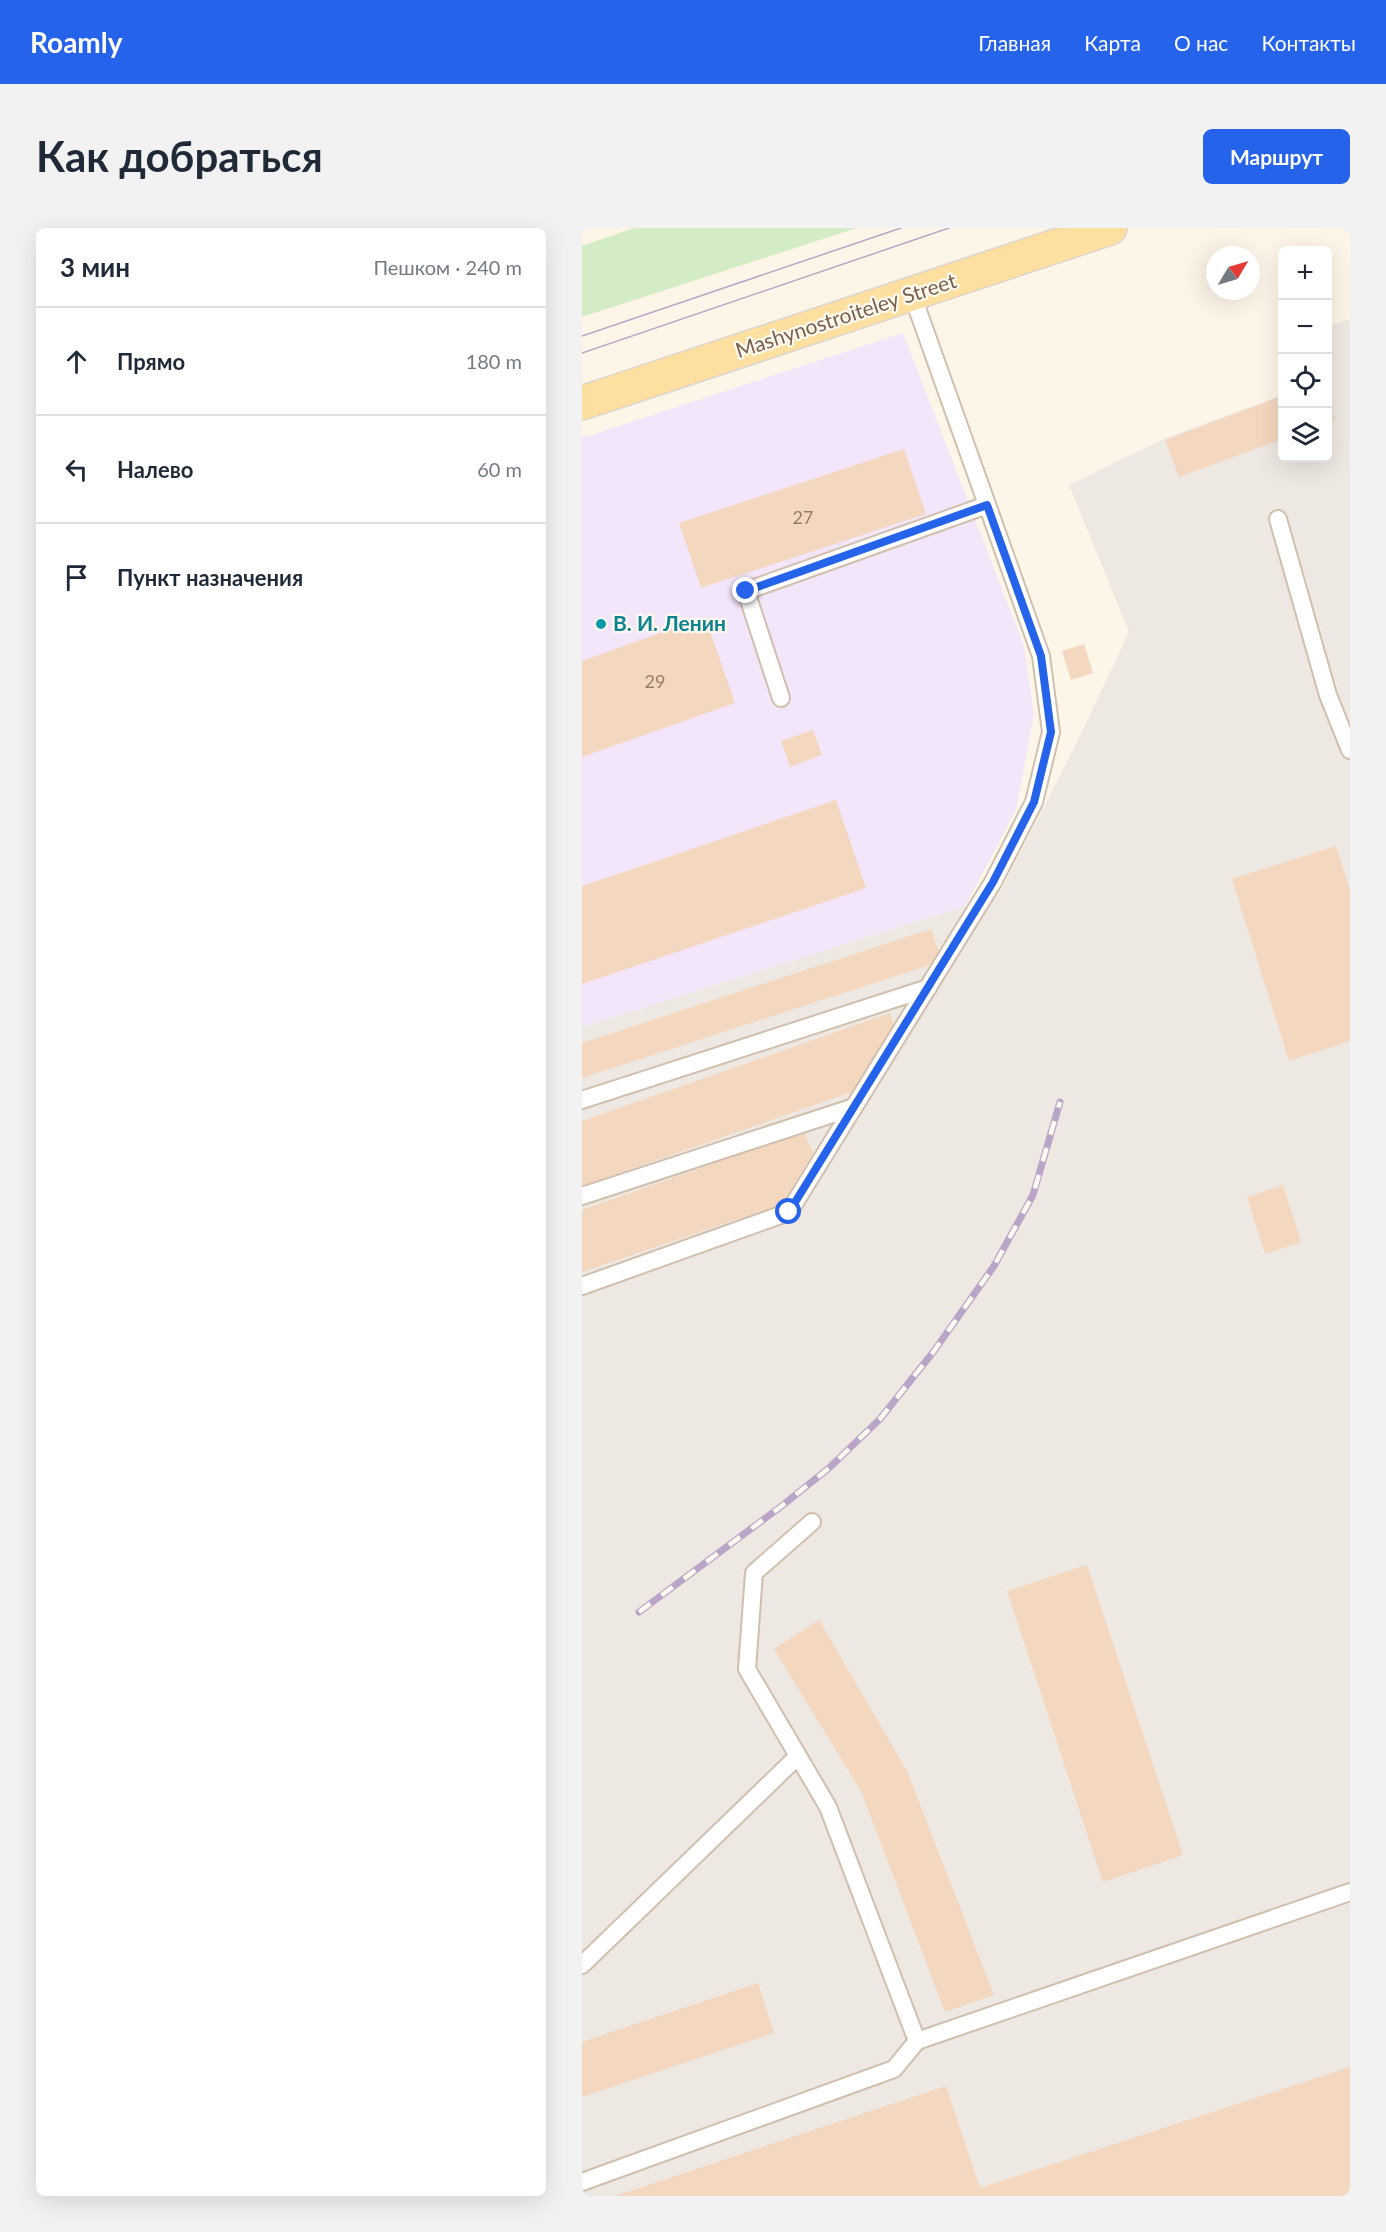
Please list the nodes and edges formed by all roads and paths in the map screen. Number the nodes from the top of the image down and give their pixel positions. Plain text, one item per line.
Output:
1 (1055, 228) edge
2 (1099, 232) edge
3 (912, 294) junction
4 (582, 403) edge
5 (987, 505) junction
6 (1278, 519) dead end
7 (781, 698) dead end
8 (1350, 750) edge
9 (928, 988) junction
10 (582, 1100) edge
11 (854, 1107) junction
12 (582, 1196) edge
13 (582, 1286) edge
14 (812, 1522) dead end
15 (798, 1756) junction
16 (1350, 1892) edge
17 (582, 1965) edge
18 (917, 2041) junction
19 (582, 2182) edge

1 - 2 main road
2 - 3 main road, Mashynostroiteley Street
3 - 4 main road, Mashynostroiteley Street
3 - 5 lane
5 - 7 lane
5 - 9 lane
6 - 8 lane
9 - 10 lane
9 - 11 lane
11 - 12 lane
11 - 13 lane
14 - 15 lane
15 - 17 lane
15 - 18 lane
16 - 18 lane
18 - 19 lane

